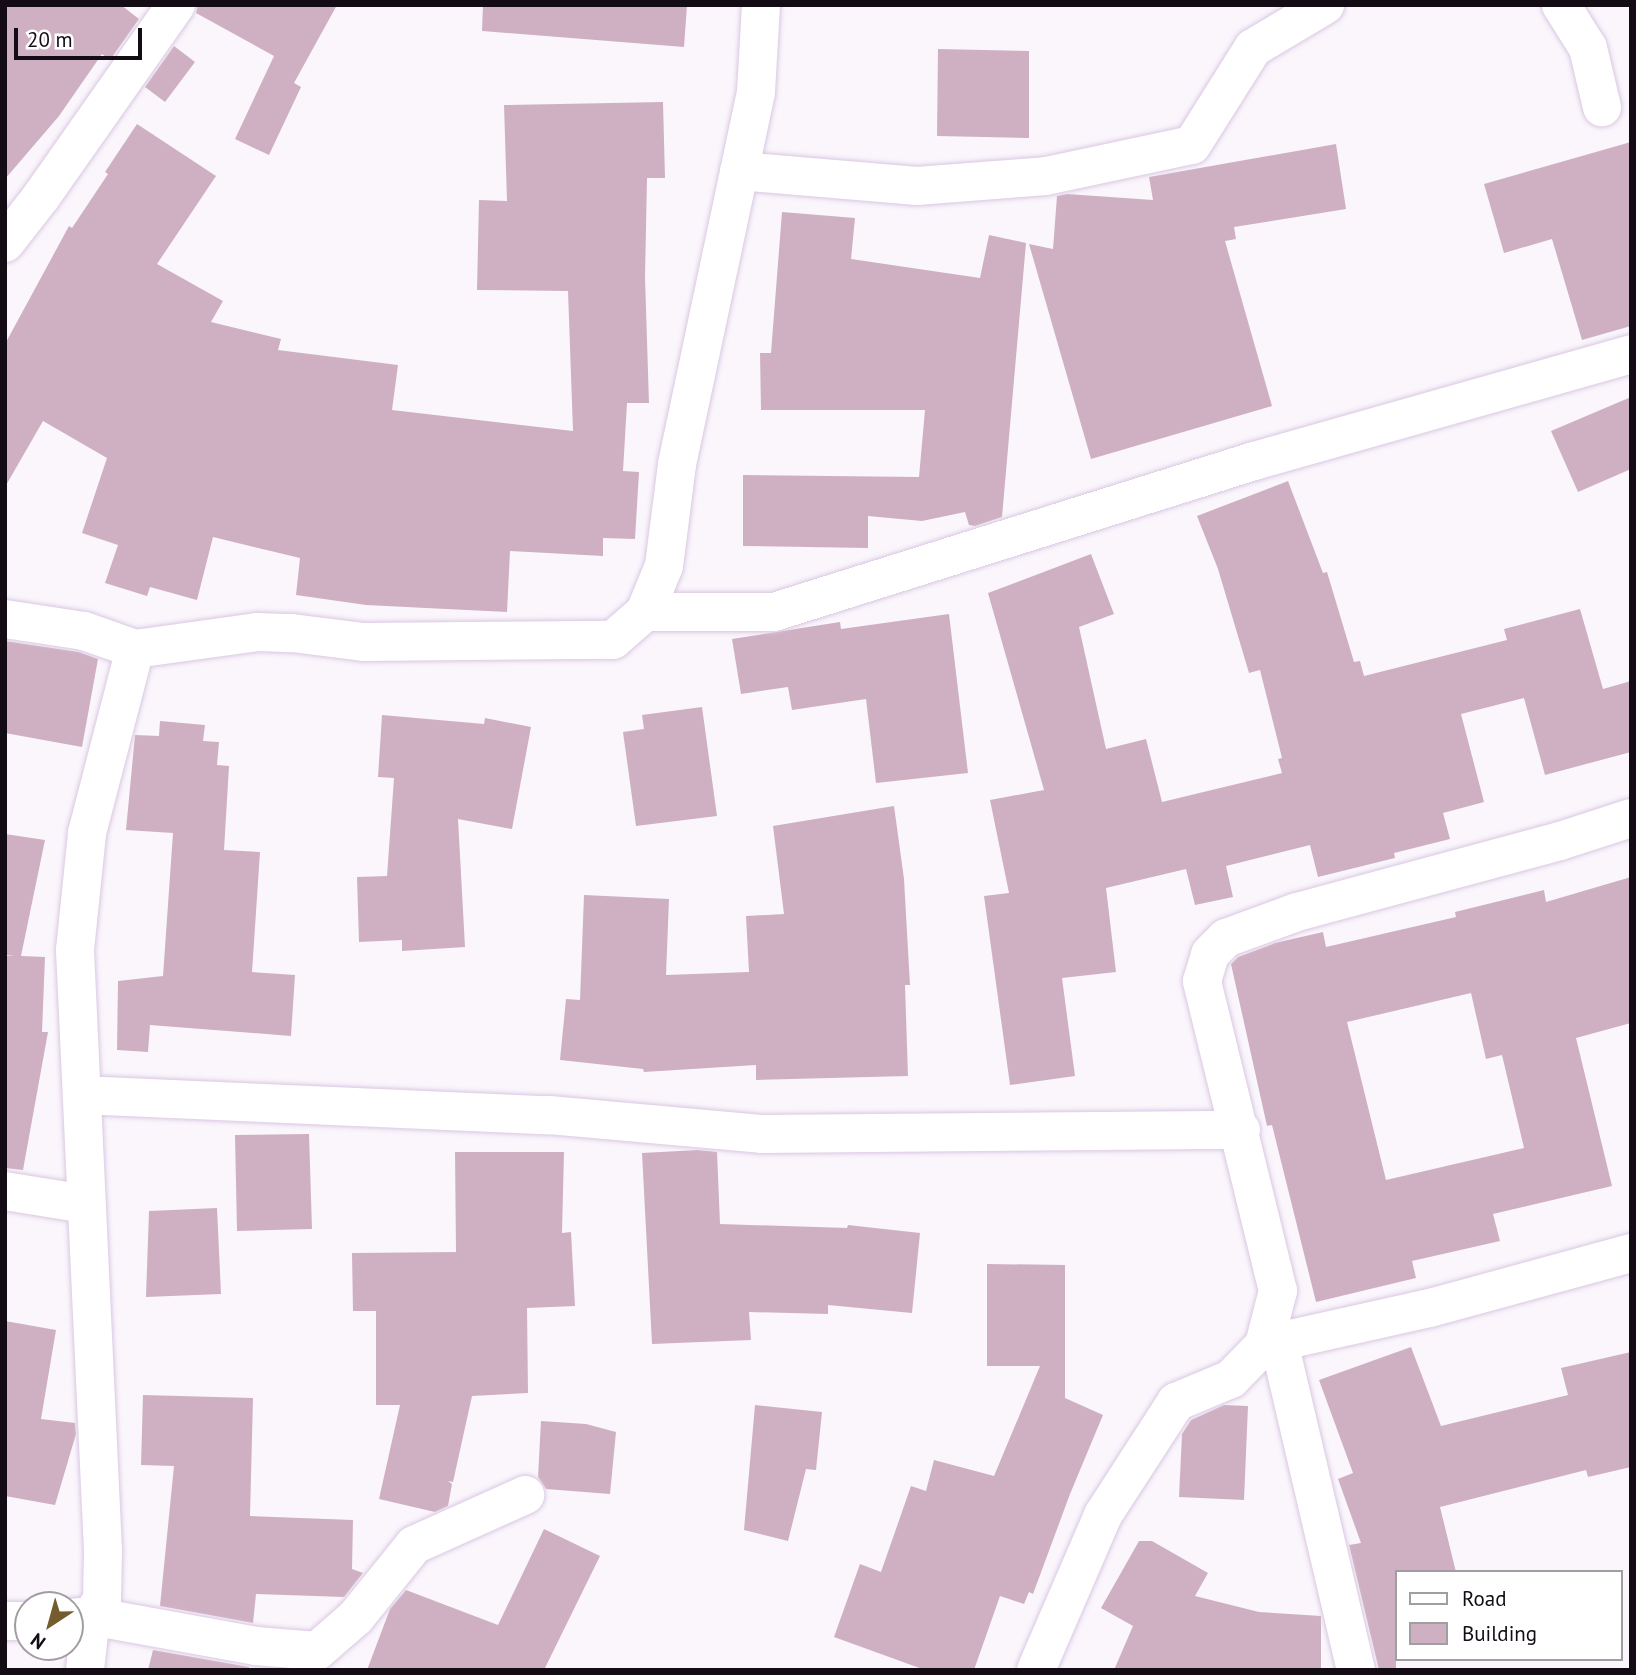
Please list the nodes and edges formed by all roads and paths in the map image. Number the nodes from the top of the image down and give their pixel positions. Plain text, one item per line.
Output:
1 (176, 5) edge
2 (761, 5) edge
3 (1325, 5) edge
4 (1561, 5) edge
5 (1602, 107) dead end
6 (739, 171) junction
7 (5, 243) edge
8 (1631, 354) edge
9 (645, 612) junction
10 (5, 619) edge
11 (135, 649) junction
12 (1631, 818) edge
13 (82, 1096) junction
14 (1241, 1130) junction
15 (5, 1191) edge
16 (85, 1204) junction
17 (1631, 1254) edge
18 (1271, 1344) junction
19 (524, 1495) dead end
20 (84, 1615) edge
21 (84, 1617) edge
22 (1036, 1670) edge
23 (1356, 1670) edge

1 - 7 street
2 - 6 street
3 - 6 street
4 - 5 street
6 - 9 street
8 - 9 street
9 - 11 street
10 - 11 street
11 - 13 street
12 - 14 street
13 - 14 street
13 - 16 street
14 - 18 street
15 - 16 street
16 - 20 street
17 - 18 street
18 - 22 street
18 - 23 street
19 - 21 street

